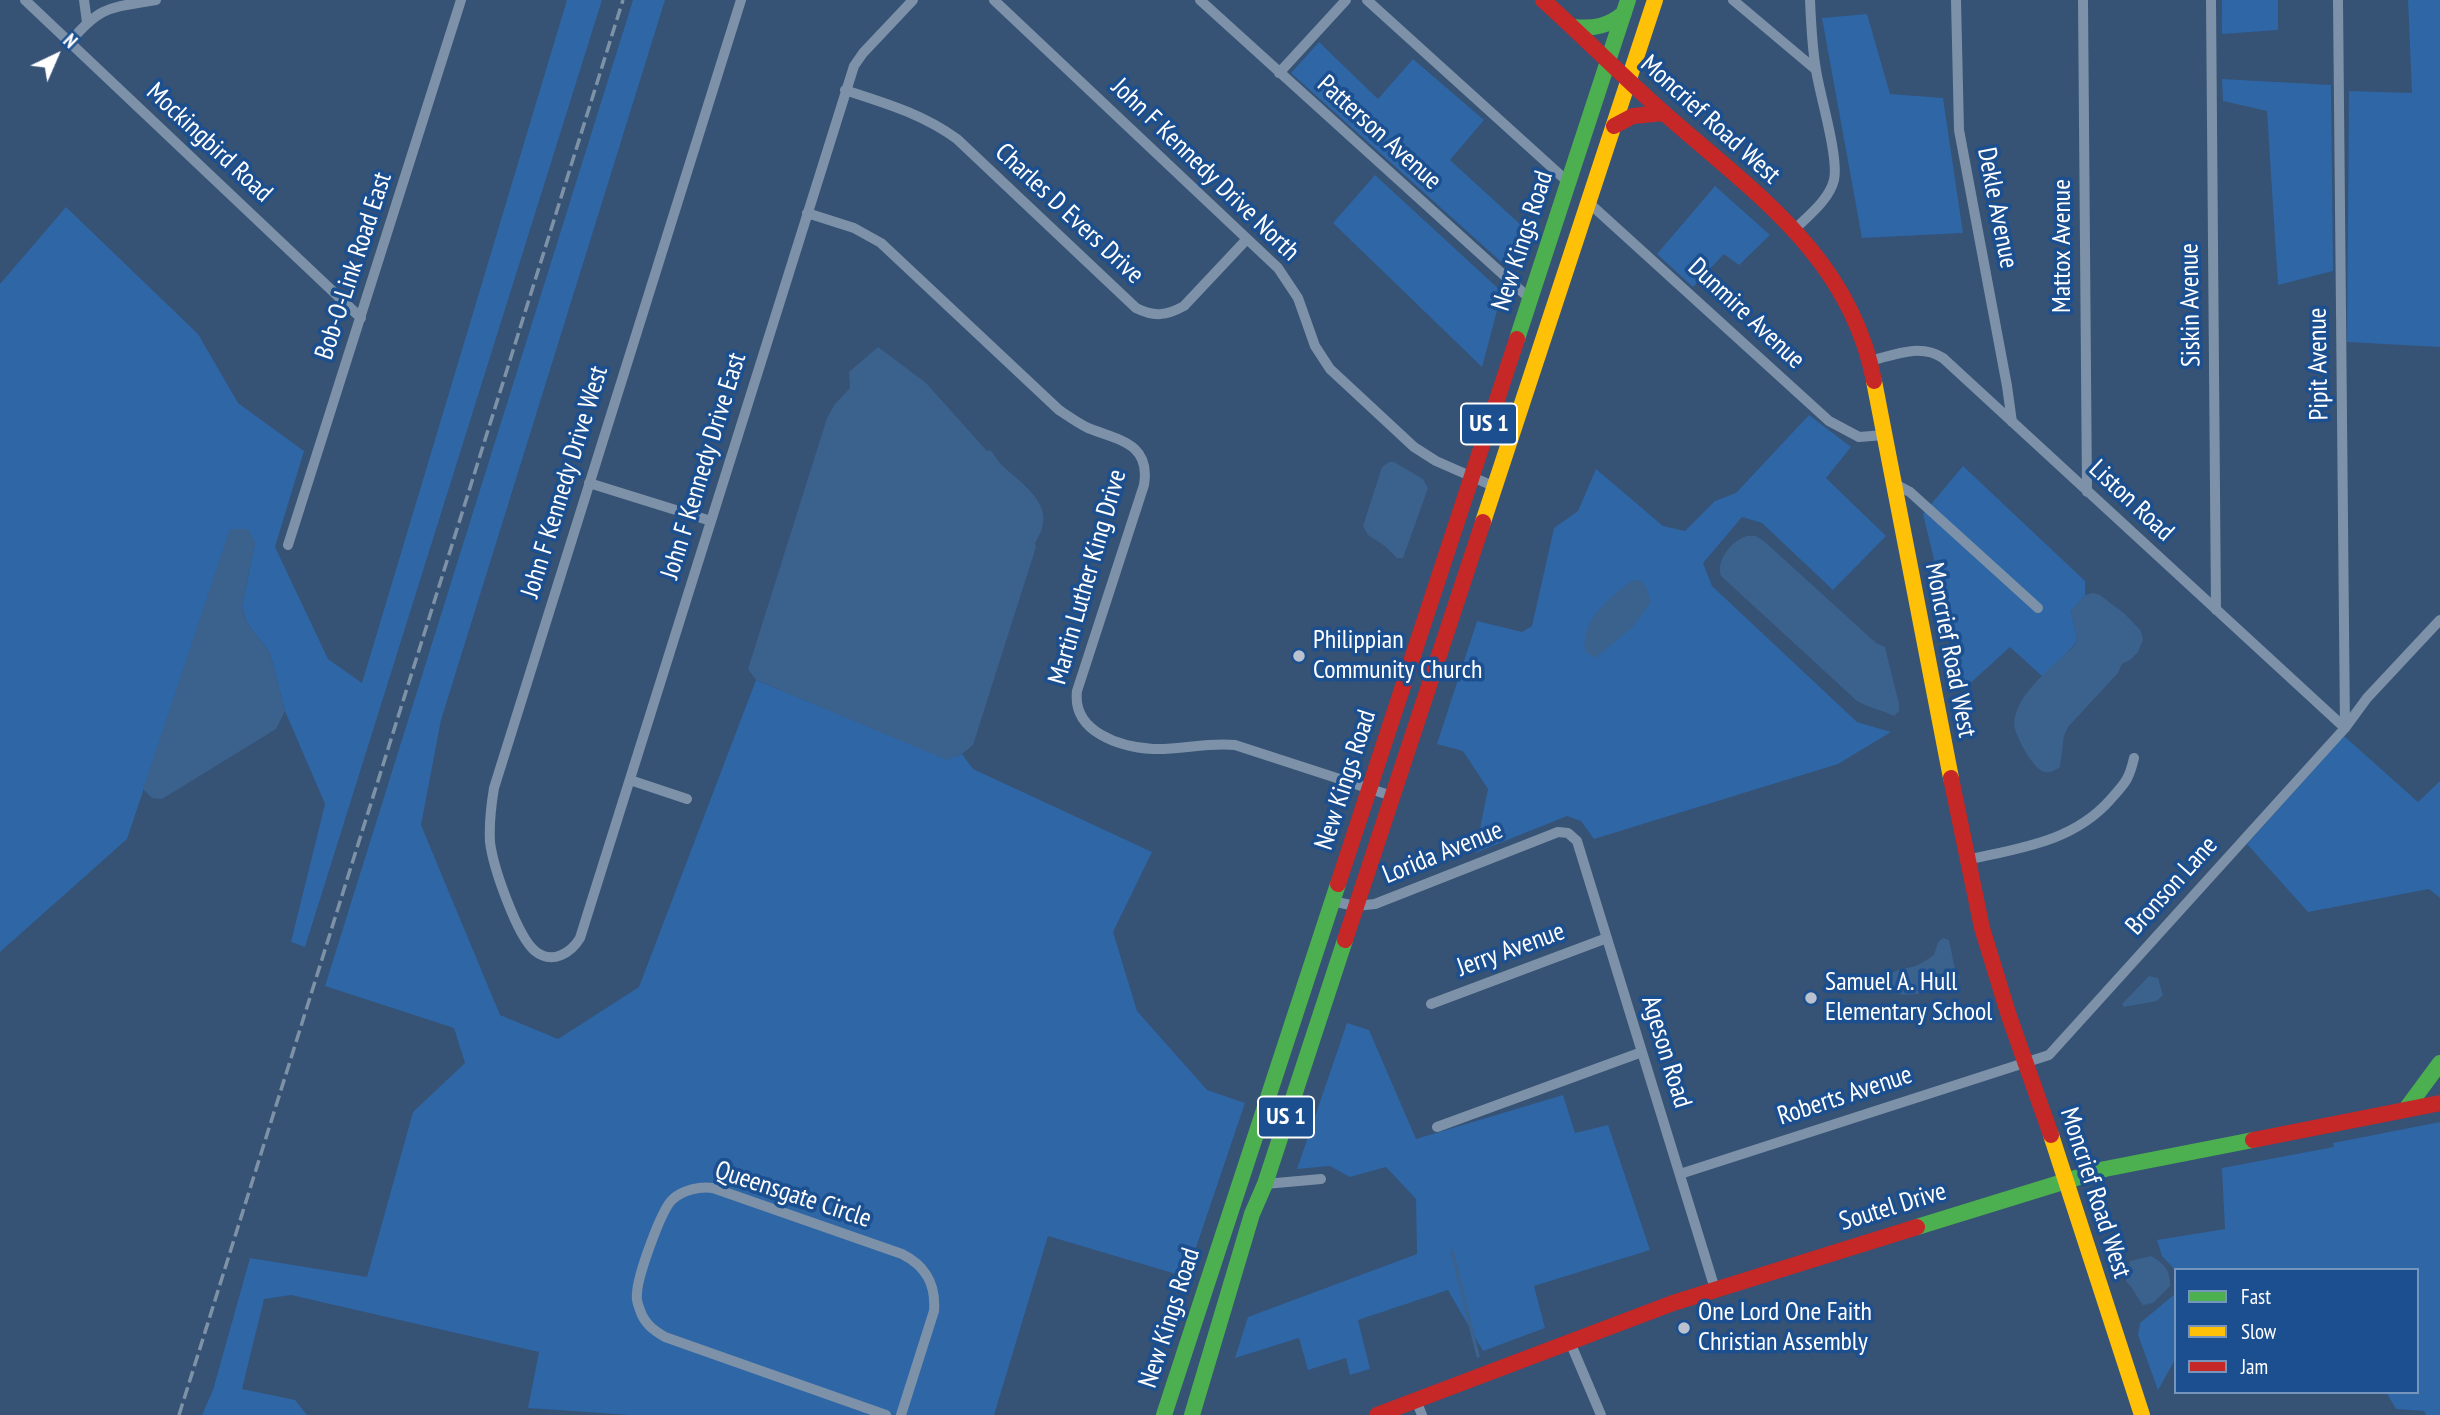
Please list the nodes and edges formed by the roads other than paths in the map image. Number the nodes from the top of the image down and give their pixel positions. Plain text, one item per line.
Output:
1 (25, 0) edge
2 (84, 0) edge
3 (156, 0) edge
4 (461, 0) edge
5 (741, 0) edge
6 (914, 0) edge
7 (994, 0) edge
8 (1200, 0) edge
9 (1346, 0) edge
10 (1367, 0) edge
11 (1543, 0) edge
12 (1655, 0) edge
13 (1734, 0) edge
14 (1810, 0) edge
15 (1956, 0) edge
16 (2083, 0) edge
17 (2211, 0) edge
18 (2338, 0) edge
19 (1626, 6) edge
20 (87, 22) junction
21 (1574, 27) junction
22 (70, 43) junction
23 (1608, 61) junction
24 (1815, 69) junction
25 (1279, 73) junction
26 (1629, 81) junction
27 (845, 90) junction
28 (1664, 113) junction
29 (1614, 126) junction
30 (1568, 182) junction
31 (1588, 201) junction
32 (807, 213) junction
33 (1794, 230) junction
34 (1247, 239) junction
35 (1529, 299) junction
36 (361, 318) junction
37 (1870, 361) junction
38 (2012, 422) junction
39 (1884, 435) junction
40 (1472, 477) junction
41 (589, 483) junction
42 (1893, 483) junction
43 (1493, 486) junction
44 (2087, 492) junction
45 (711, 521) junction
46 (288, 545) dead end
47 (2038, 608) dead end
48 (2216, 610) junction
49 (2439, 623) edge
50 (2345, 728) junction
51 (2134, 758) dead end
52 (630, 780) junction
53 (1369, 788) junction
54 (1392, 796) junction
55 (687, 799) dead end
56 (1568, 834) joint
57 (1967, 860) junction
58 (1332, 901) junction
59 (1355, 906) junction
60 (1607, 939) junction
61 (560, 956) joint
62 (1431, 1004) dead end
63 (1642, 1052) junction
64 (2025, 1063) junction
65 (2440, 1063) edge
66 (2440, 1102) edge
67 (2406, 1109) junction
68 (1437, 1126) dead end
69 (1680, 1174) junction
70 (1321, 1179) dead end
71 (2066, 1180) junction
72 (1265, 1184) junction
73 (1234, 1202) junction
74 (1252, 1214) junction
75 (1715, 1289) junction
76 (1570, 1342) junction
77 (1419, 1408) edge
78 (886, 1415) edge
79 (901, 1415) edge
80 (1164, 1415) edge
81 (1192, 1415) edge
82 (1377, 1415) edge
83 (1601, 1415) edge
84 (2142, 1415) edge

1 - 22 street, Mockingbird Road
2 - 20 street
3 - 20 street
4 - 36 street, Bob-O-Link Road East
5 - 41 street, John F Kennedy Drive West
6 - 27 street, John F Kennedy Drive East
7 - 34 street, John F Kennedy Drive North
8 - 25 street, Patterson Avenue
9 - 25 street
10 - 30 street
11 - 21 main road, Moncrief Road West
12 - 26 main road, New Kings Road / US 1
13 - 24 street
14 - 24 street
15 - 38 street, Dekle Avenue
16 - 44 street, Mattox Avenue
17 - 48 street, Siskin Avenue
18 - 50 street, Pipit Avenue
19 - 21 main road
19 - 23 main road, New Kings Road / US 1
20 - 22 street
21 - 23 main road, Moncrief Road West
22 - 36 street, Mockingbird Road
23 - 26 main road, Moncrief Road West
23 - 30 main road, New Kings Road / US 1
24 - 33 street
25 - 35 street, Patterson Avenue
26 - 28 main road, Moncrief Road West
26 - 29 main road, New Kings Road / US 1
27 - 32 street, John F Kennedy Drive East
27 - 34 street, Charles D Evers Drive
28 - 29 main road
28 - 33 main road, Moncrief Road West
29 - 31 main road, New Kings Road / US 1
30 - 35 main road, New Kings Road / US 1
31 - 39 street, Dunmire Avenue
31 - 43 main road, New Kings Road / US 1
32 - 45 street, John F Kennedy Drive East
32 - 53 street, Martin Luther King Drive
33 - 37 main road, Moncrief Road West
34 - 40 street, John F Kennedy Drive North
35 - 40 main road, New Kings Road / US 1
36 - 46 street, Bob-O-Link Road East
37 - 38 street, Liston Road
37 - 39 main road, Moncrief Road West
38 - 44 street, Liston Road
39 - 42 main road, Moncrief Road West
40 - 43 street, John F Kennedy Drive North
40 - 53 main road, New Kings Road / US 1
41 - 45 street
41 - 61 street, John F Kennedy Drive West
42 - 47 street
42 - 57 main road, Moncrief Road West
43 - 54 main road, New Kings Road / US 1
44 - 48 street, Liston Road
45 - 52 street, John F Kennedy Drive East
48 - 50 street, Liston Road
49 - 50 street, Bronson Lane
50 - 64 street, Bronson Lane
51 - 57 street
52 - 55 street
52 - 61 street, John F Kennedy Drive East
53 - 54 street, Martin Luther King Drive
53 - 58 main road, New Kings Road / US 1
54 - 59 main road, New Kings Road / US 1
56 - 59 street, Lorida Avenue
56 - 60 street, Ageson Road
57 - 64 main road, Moncrief Road West
58 - 59 street, Lorida Avenue
58 - 73 main road, New Kings Road / US 1
59 - 72 main road, New Kings Road / US 1
60 - 62 street, Jerry Avenue
60 - 63 street, Ageson Road
63 - 68 street
63 - 69 street, Ageson Road
64 - 69 street, Roberts Avenue
64 - 71 main road, Moncrief Road West
65 - 67 main road
66 - 67 main road, Soutel Drive
67 - 71 main road, Soutel Drive
69 - 75 street, Ageson Road
70 - 72 street
71 - 75 main road, Soutel Drive
71 - 84 main road, Moncrief Road West
72 - 74 main road, New Kings Road / US 1
73 - 74 street
73 - 80 main road, New Kings Road / US 1
74 - 81 main road, New Kings Road / US 1
75 - 76 main road, Soutel Drive
76 - 77 main road, Soutel Drive
76 - 83 street
77 - 82 main road, Soutel Drive
78 - 79 street, Queensgate Circle

